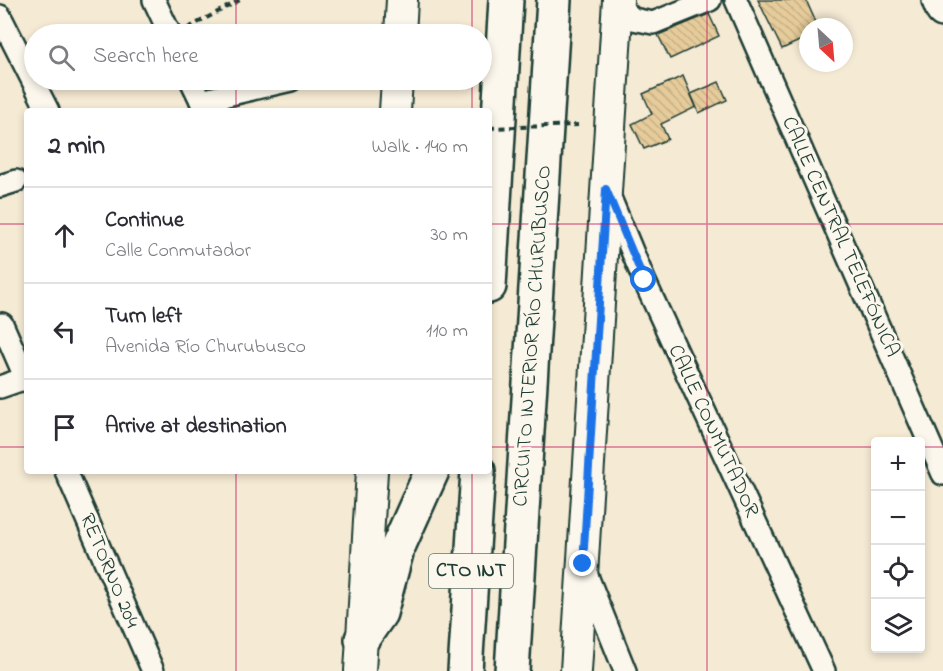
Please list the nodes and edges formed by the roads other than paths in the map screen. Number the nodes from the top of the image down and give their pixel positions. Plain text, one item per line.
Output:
1 (154, 0) edge
2 (402, 0) edge
3 (506, 0) edge
4 (554, 0) edge
5 (710, 0) edge
6 (736, 0) edge
7 (939, 0) edge
8 (618, 3) edge
9 (943, 10) edge
10 (0, 16) edge
11 (171, 24) edge
12 (401, 24) edge
13 (24, 64) edge
14 (37, 90) edge
15 (196, 90) edge
16 (258, 90) edge
17 (396, 90) edge
18 (204, 106) edge
19 (46, 108) edge
20 (395, 108) edge
21 (606, 189) junction
22 (492, 236) edge
23 (2, 324) dead end
24 (24, 374) edge
25 (24, 380) edge
26 (0, 387) edge
27 (67, 474) edge
28 (372, 474) edge
29 (431, 474) edge
30 (478, 474) edge
31 (943, 474) edge
32 (583, 564) junction
33 (362, 639) junction
34 (153, 671) edge
35 (360, 671) edge
36 (465, 671) edge
37 (512, 671) edge
38 (576, 671) edge
39 (626, 671) edge
40 (824, 671) edge

1 - 11 street
2 - 12 main road
3 - 22 main road
4 - 37 main road, CIRCUITO INTERIOR RÍO CHURUBUSCO / CTO INT
5 - 8 street
6 - 31 street, CALLE CENTRAL TELEFÓNICA
7 - 9 main road
8 - 21 main road
10 - 13 street
14 - 19 street
15 - 18 street
16 - 18 street
17 - 20 main road
21 - 32 main road
21 - 40 street, CALLE CONMUTADOR
23 - 24 street
25 - 26 street
27 - 34 street, RETORNO 204
28 - 33 main road
29 - 33 main road
30 - 36 main road, CTO INT
32 - 38 main road
32 - 39 street
33 - 35 main road

